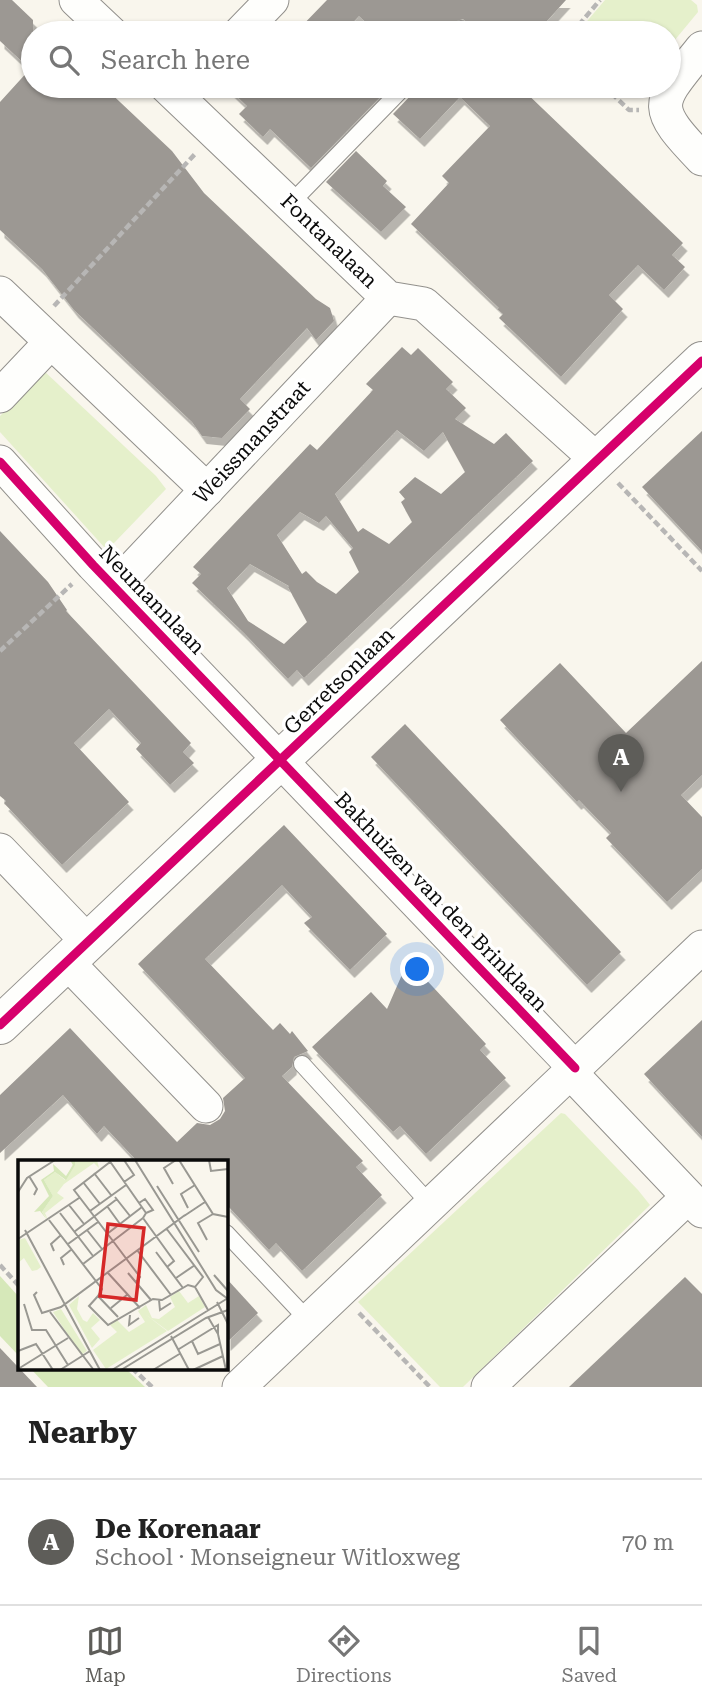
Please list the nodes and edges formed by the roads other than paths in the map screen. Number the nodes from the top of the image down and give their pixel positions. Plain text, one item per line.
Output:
1 (76, 0) edge
2 (272, 0) edge
3 (98, 21) edge
4 (252, 21) edge
5 (702, 48) edge
6 (681, 75) edge
7 (185, 98) edge
8 (393, 98) edge
9 (667, 98) edge
10 (702, 159) edge
11 (290, 204) junction
12 (0, 293) edge
13 (388, 298) junction
14 (43, 334) junction
15 (702, 361) edge
16 (0, 396) edge
17 (597, 460) junction
18 (0, 462) edge
19 (206, 490) junction
20 (104, 576) junction
21 (281, 760) junction
22 (0, 849) edge
23 (702, 947) edge
24 (78, 952) junction
25 (0, 1025) edge
26 (302, 1064) dead end
27 (572, 1070) junction
28 (206, 1106) dead end
29 (695, 1204) edge
30 (431, 1205) junction
31 (228, 1235) edge
32 (309, 1321) junction
33 (239, 1387) edge
34 (488, 1387) edge

1 - 3 street
2 - 4 street
5 - 6 street
7 - 11 street, Fontanalaan
8 - 11 lane
9 - 10 street
11 - 13 street, Fontanalaan
12 - 14 street
13 - 17 street, Fontanalaan
13 - 19 street, Weissmanstraat
14 - 16 street
14 - 19 street
15 - 17 street, Gerretsonlaan
17 - 21 street, Gerretsonlaan
18 - 20 street, Neumannlaan
19 - 20 street, Weissmanstraat
20 - 21 street, Neumannlaan
21 - 24 street, Gerretsonlaan
21 - 27 street, Bakhuizen van den Brinklaan
22 - 24 street
23 - 27 street
24 - 25 street, Gerretsonlaan
24 - 28 street
26 - 30 lane
27 - 29 street, Bakhuizen van den Brinklaan
27 - 30 street
29 - 34 street
30 - 32 street
31 - 32 lane
32 - 33 street

